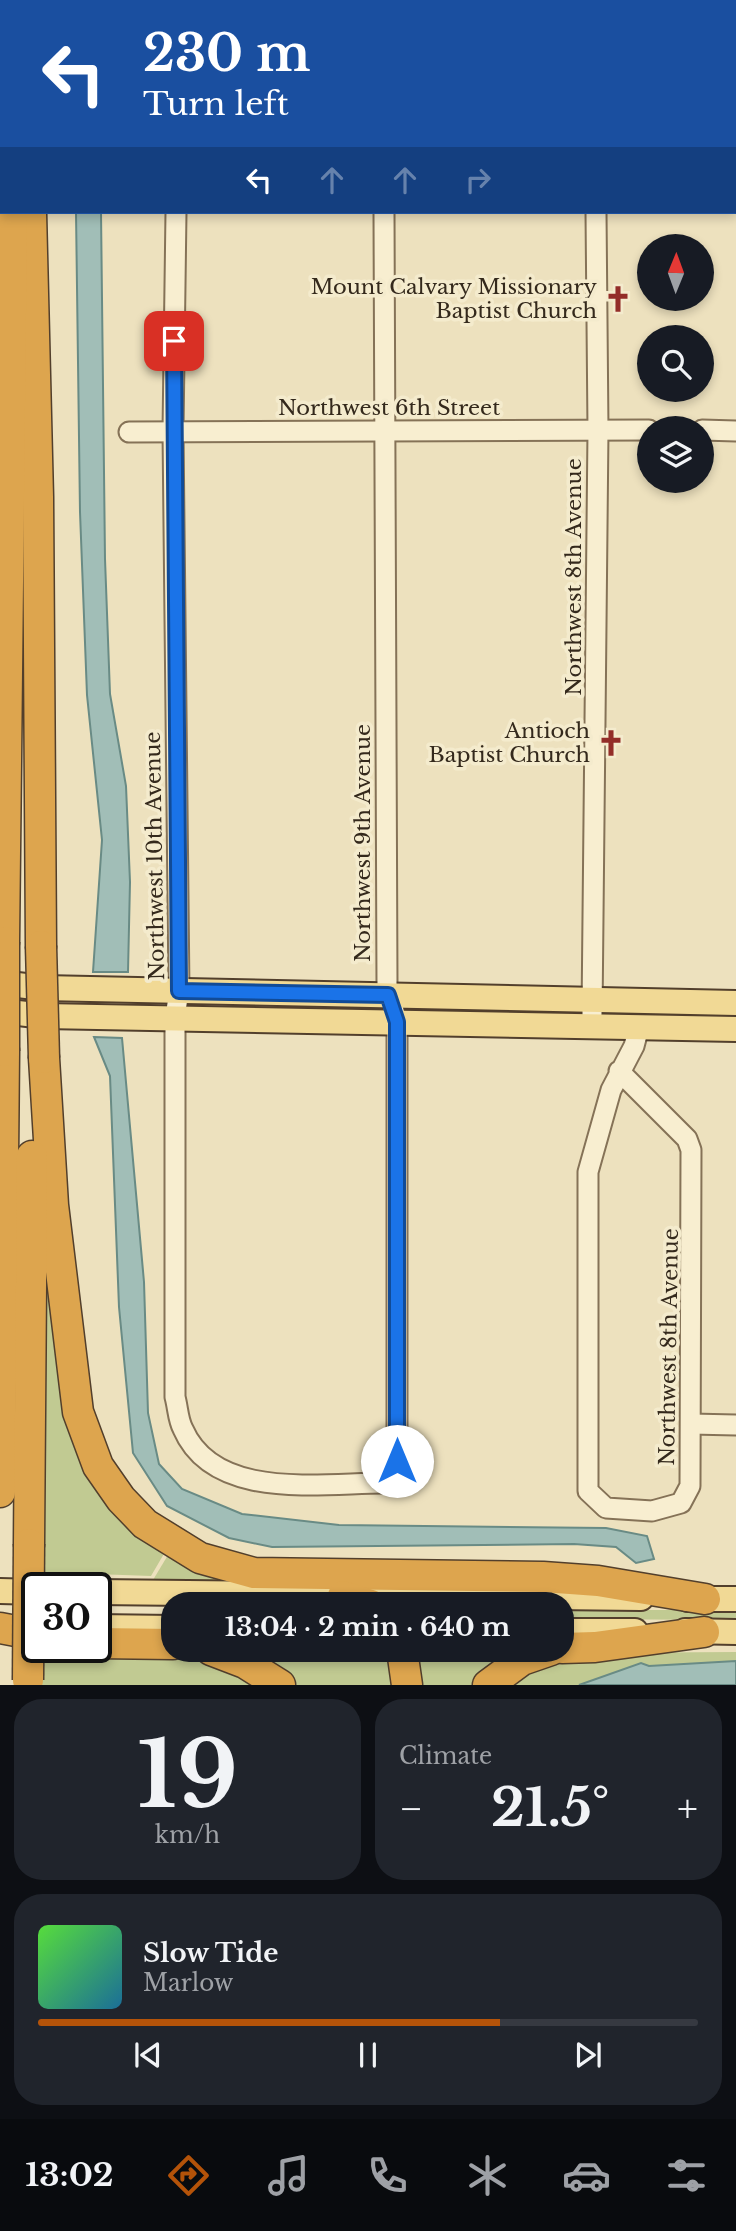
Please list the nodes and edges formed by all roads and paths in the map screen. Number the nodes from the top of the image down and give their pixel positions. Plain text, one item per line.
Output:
1 (12, 214) edge
2 (31, 214) edge
3 (176, 214) edge
4 (384, 214) edge
5 (596, 214) edge
6 (173, 430) junction
7 (598, 430) junction
8 (637, 430) edge
9 (714, 430) edge
10 (736, 431) edge
11 (129, 432) dead end
12 (384, 432) junction
13 (26, 945) junction
14 (0, 983) edge
15 (179, 991) junction
16 (388, 995) junction
17 (593, 1000) junction
18 (736, 1003) edge
19 (0, 1011) edge
20 (175, 1017) junction
21 (397, 1022) junction
22 (591, 1026) junction
23 (639, 1027) junction
24 (736, 1029) edge
25 (27, 1055) junction
26 (619, 1071) junction
27 (691, 1424) junction
28 (736, 1425) edge
29 (231, 1476) joint
30 (0, 1492) edge
31 (0, 1591) edge
32 (21, 1591) edge
33 (112, 1592) edge
34 (161, 1593) edge
35 (574, 1598) edge
36 (705, 1599) junction
37 (736, 1599) edge
38 (0, 1627) edge
39 (21, 1627) edge
40 (112, 1627) edge
41 (161, 1628) edge
42 (574, 1631) edge
43 (21, 1632) edge
44 (704, 1632) junction
45 (736, 1632) edge
46 (112, 1643) edge
47 (161, 1644) edge
48 (574, 1647) edge
49 (242, 1662) edge
50 (404, 1662) edge
51 (519, 1662) edge
52 (28, 1682) edge
53 (280, 1685) edge
54 (407, 1685) edge
55 (488, 1685) edge

1 - 13 highway
2 - 13 highway
3 - 6 street, Northwest 10th Avenue
4 - 12 street, Northwest 9th Avenue
5 - 7 street, Northwest 8th Avenue
6 - 11 street, Northwest 6th Street
6 - 12 street, Northwest 6th Street
6 - 15 street, Northwest 10th Avenue
7 - 8 street, Northwest 6th Street
7 - 12 street, Northwest 6th Street
7 - 17 street, Northwest 8th Avenue
9 - 10 street
12 - 16 street, Northwest 9th Avenue
13 - 25 highway, bridge
13 - 25 highway, bridge
14 - 15 main road
15 - 16 main road
15 - 20 street, Northwest 10th Avenue
16 - 17 main road
16 - 21 street, Northwest 9th Avenue
17 - 18 main road
17 - 22 street, Northwest 8th Avenue
19 - 20 main road
20 - 21 main road
20 - 29 street, Northwest 10th Avenue
21 - 22 main road
21 - 29 street, Northwest 9th Avenue
22 - 23 main road
23 - 24 main road
23 - 26 street, Northwest 8th Avenue
25 - 30 highway
25 - 36 highway
25 - 52 highway, bridge
26 - 27 street, Northwest 8th Avenue
26 - 27 street, Northwest 8th Avenue
27 - 28 street
31 - 32 main road
33 - 34 main road
35 - 36 main road
36 - 37 main road
38 - 39 main road
38 - 43 highway
40 - 41 main road
42 - 44 main road
44 - 45 main road
44 - 48 highway
46 - 47 highway
49 - 53 highway
50 - 54 highway
51 - 55 highway

